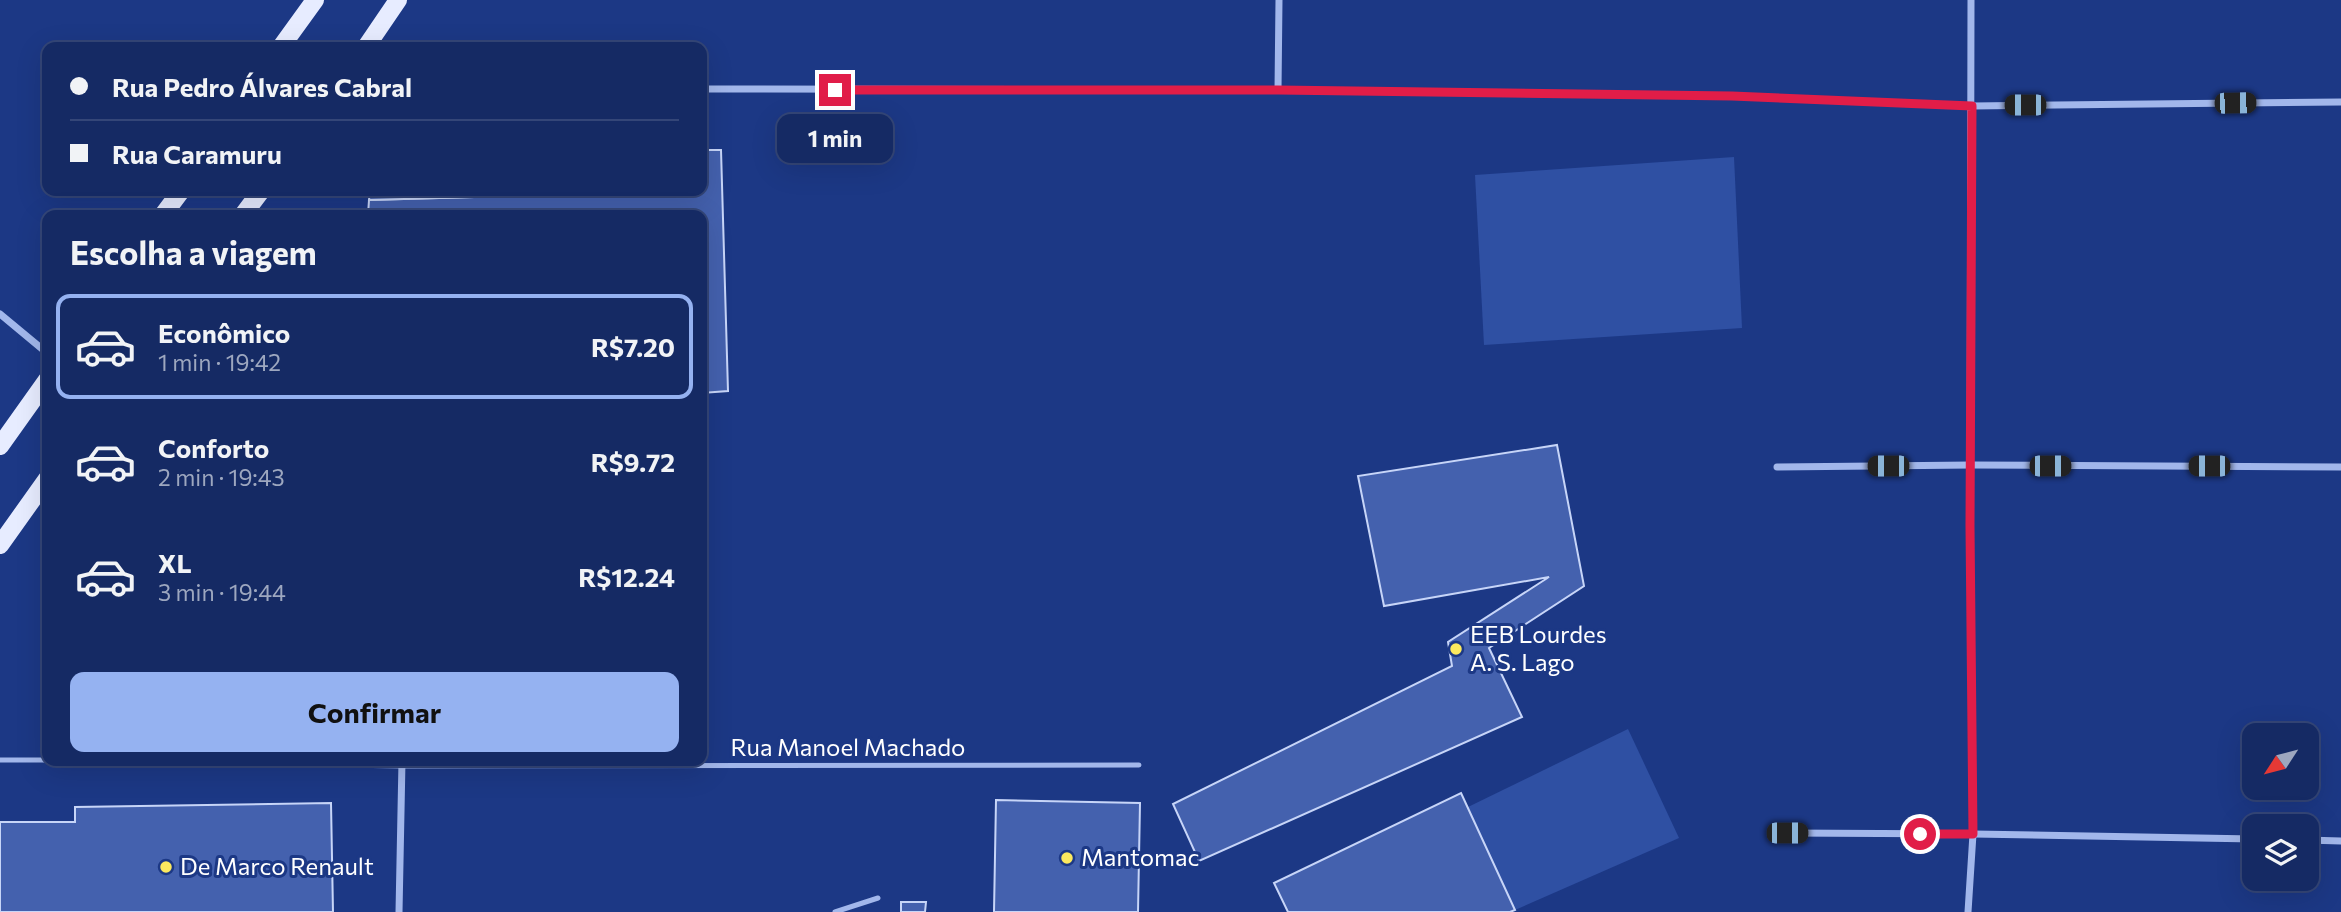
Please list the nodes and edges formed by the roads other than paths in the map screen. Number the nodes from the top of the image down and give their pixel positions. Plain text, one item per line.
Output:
1 (314, 0) edge
2 (398, 0) edge
3 (1279, 0) edge
4 (1971, 0) edge
5 (285, 42) edge
6 (369, 42) edge
7 (707, 89) edge
8 (1278, 90) junction
9 (2341, 102) edge
10 (1972, 106) junction
11 (0, 314) edge
12 (42, 349) edge
13 (42, 387) edge
14 (0, 446) edge
15 (1971, 465) junction
16 (1777, 467) dead end
17 (2341, 467) edge
18 (42, 486) edge
19 (0, 545) edge
20 (0, 760) edge
21 (42, 761) edge
22 (707, 764) edge
23 (1139, 765) dead end
24 (402, 766) edge
25 (1787, 833) dead end
26 (1973, 834) junction
27 (2242, 839) edge
28 (2319, 840) edge
29 (2341, 841) edge
30 (878, 898) dead end
31 (399, 912) edge
32 (835, 912) edge
33 (1968, 912) edge

1 - 5 main road
2 - 6 main road
3 - 8 street
4 - 10 street
7 - 8 street
8 - 10 street
9 - 10 street
10 - 15 street
11 - 12 street
13 - 14 main road
15 - 16 street
15 - 17 street
15 - 26 street
18 - 19 main road
20 - 21 lane
22 - 23 lane, Rua Manoel Machado
24 - 31 street
25 - 26 street
26 - 27 street
26 - 33 street
28 - 29 street
30 - 32 lane

